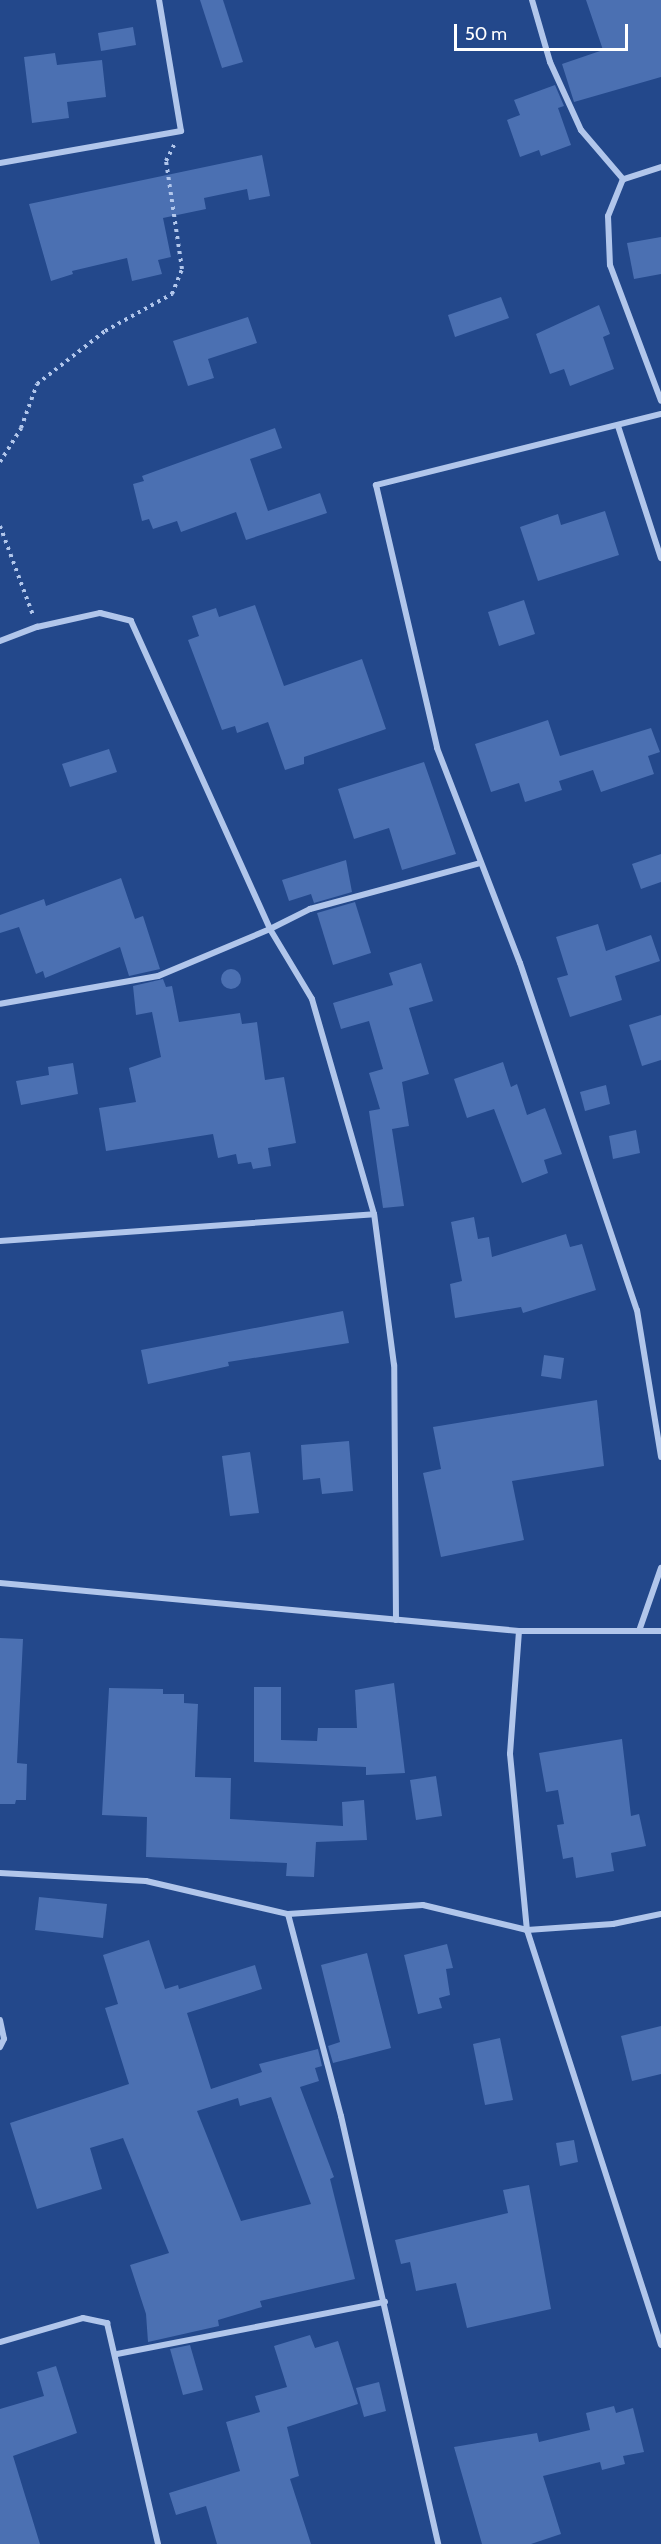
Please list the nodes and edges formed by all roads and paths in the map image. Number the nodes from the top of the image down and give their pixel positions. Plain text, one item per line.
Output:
1 (159, 0) edge
2 (532, 0) edge
3 (181, 131) junction
4 (0, 163) edge
5 (661, 167) edge
6 (623, 179) junction
7 (661, 401) edge
8 (661, 414) edge
9 (618, 426) junction
10 (0, 462) edge
11 (0, 526) edge
12 (661, 558) edge
13 (37, 627) junction
14 (0, 641) edge
15 (480, 863) junction
16 (270, 929) junction
17 (0, 1004) edge
18 (374, 1214) junction
19 (0, 1241) edge
20 (661, 1457) edge
21 (661, 1568) edge
22 (0, 1583) edge
23 (396, 1620) junction
24 (519, 1631) junction
25 (639, 1631) junction
26 (661, 1631) edge
27 (0, 1874) edge
28 (288, 1914) junction
29 (661, 1914) edge
30 (528, 1930) junction
31 (0, 2020) edge
32 (0, 2047) edge
33 (385, 2302) junction
34 (0, 2342) edge
35 (661, 2346) edge
36 (117, 2354) junction
37 (158, 2544) edge
38 (438, 2544) edge

1 - 3 street
2 - 6 street
3 - 4 street
3 - 10 path
5 - 6 street
6 - 7 street
8 - 9 street
9 - 12 street
9 - 15 street
11 - 13 path
13 - 14 street
13 - 16 street
15 - 16 street
15 - 20 street
16 - 17 street
16 - 18 street
18 - 19 street
18 - 23 street
21 - 25 street
22 - 23 street
23 - 24 street
24 - 25 street
24 - 30 street
25 - 26 street
27 - 28 street
28 - 30 street
28 - 33 street
29 - 30 street
30 - 35 street
31 - 32 street
33 - 36 street
33 - 38 street
34 - 36 street
36 - 37 street

